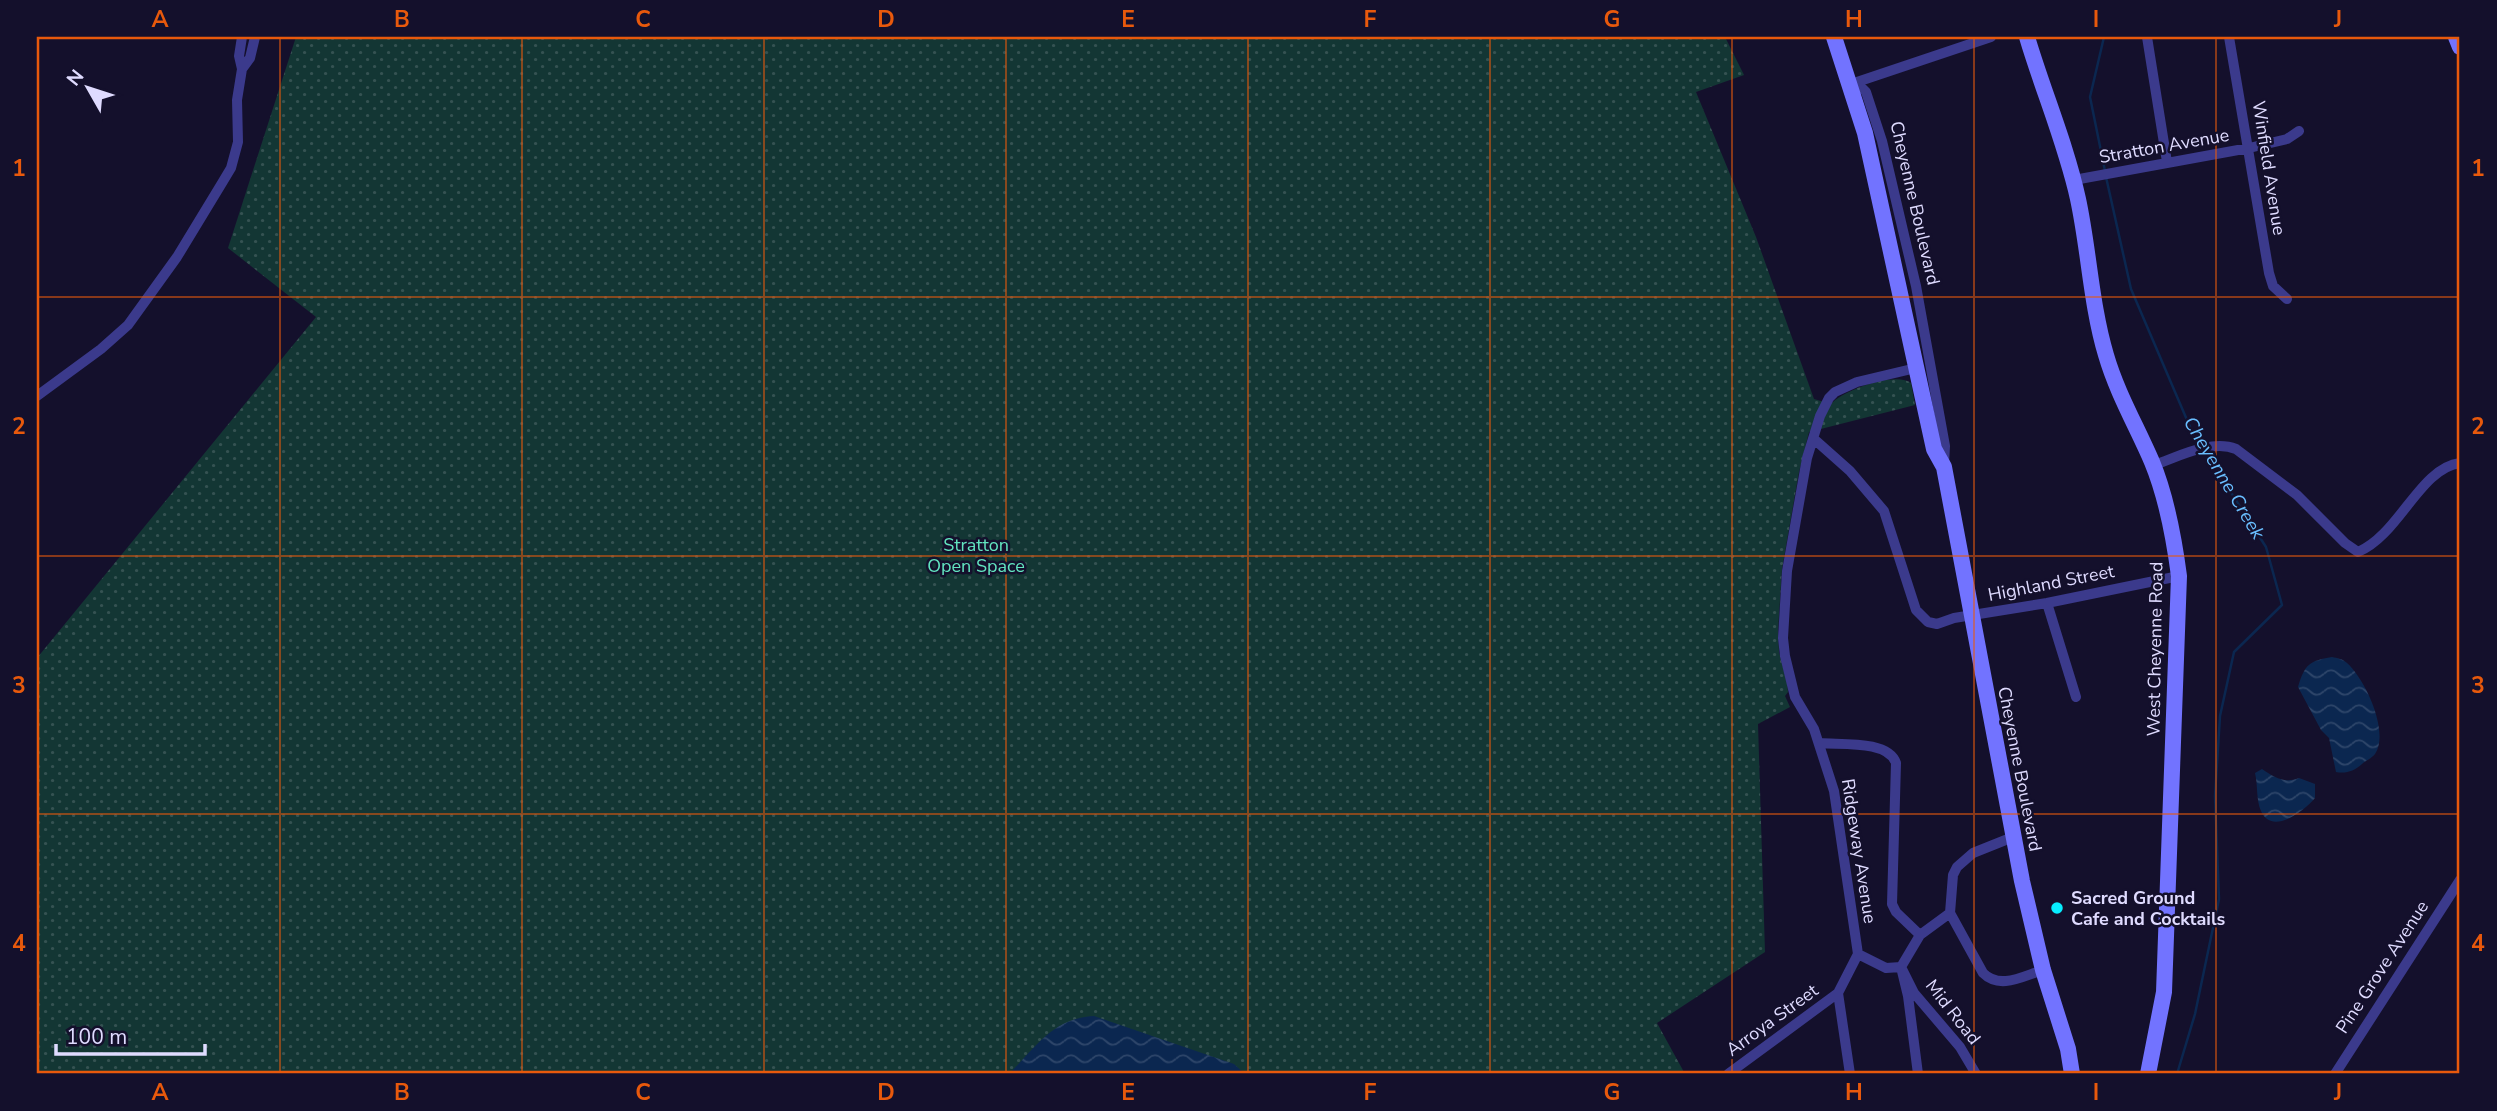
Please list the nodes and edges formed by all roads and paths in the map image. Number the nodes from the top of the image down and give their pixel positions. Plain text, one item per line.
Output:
1 (242, 37) edge
2 (254, 37) edge
3 (1834, 37) edge
4 (1991, 37) edge
5 (2027, 37) edge
6 (2147, 37) edge
7 (2229, 37) edge
8 (2456, 37) edge
9 (2460, 47) edge
10 (242, 69) junction
11 (1850, 84) junction
12 (2300, 131) dead end
13 (2249, 148) junction
14 (2167, 162) junction
15 (2074, 180) junction
16 (2287, 299) dead end
17 (1916, 368) junction
18 (37, 396) edge
19 (1814, 439) junction
20 (2460, 463) edge
21 (2154, 465) junction
22 (1944, 467) junction
23 (2179, 576) junction
24 (2047, 603) junction
25 (1971, 615) junction
26 (2076, 697) dead end
27 (1819, 743) junction
28 (2013, 837) junction
29 (2460, 880) edge
30 (1950, 913) junction
31 (1920, 935) junction
32 (1858, 954) junction
33 (1901, 967) junction
34 (2043, 970) junction
35 (1838, 993) junction
36 (1728, 1074) edge
37 (1850, 1074) edge
38 (1918, 1074) edge
39 (1976, 1074) edge
40 (2072, 1074) edge
41 (2148, 1074) edge
42 (2335, 1074) edge

1 - 10 street
2 - 10 street
3 - 11 street, Cheyenne Boulevard
4 - 11 street
5 - 15 street, West Cheyenne Road
6 - 14 street
7 - 13 street, Winfield Avenue
8 - 9 street
10 - 18 street
11 - 17 street, Cheyenne Boulevard
11 - 22 street, Cheyenne Boulevard
12 - 13 street, Stratton Avenue
13 - 14 street, Stratton Avenue
13 - 16 street, Winfield Avenue
14 - 15 street, Stratton Avenue
15 - 21 street, West Cheyenne Road
17 - 19 street, Ridgeway Avenue
17 - 22 street, Cheyenne Boulevard
19 - 25 street, Highland Street
19 - 27 street, Ridgeway Avenue
20 - 21 street
21 - 23 street, West Cheyenne Road
22 - 25 street, Cheyenne Boulevard
23 - 24 street, Highland Street
23 - 41 street, West Cheyenne Road
24 - 25 street, Highland Street
24 - 26 street
25 - 28 street, Cheyenne Boulevard
27 - 31 street
27 - 32 street, Ridgeway Avenue
28 - 30 street
28 - 34 street, Cheyenne Boulevard
29 - 42 street, Pine Grove Avenue
30 - 31 street
30 - 34 street
31 - 33 street
32 - 33 street
32 - 35 street
33 - 38 street
33 - 39 street, Mid Road
34 - 40 street, Cheyenne Boulevard
35 - 36 street, Arroya Street
35 - 37 street

